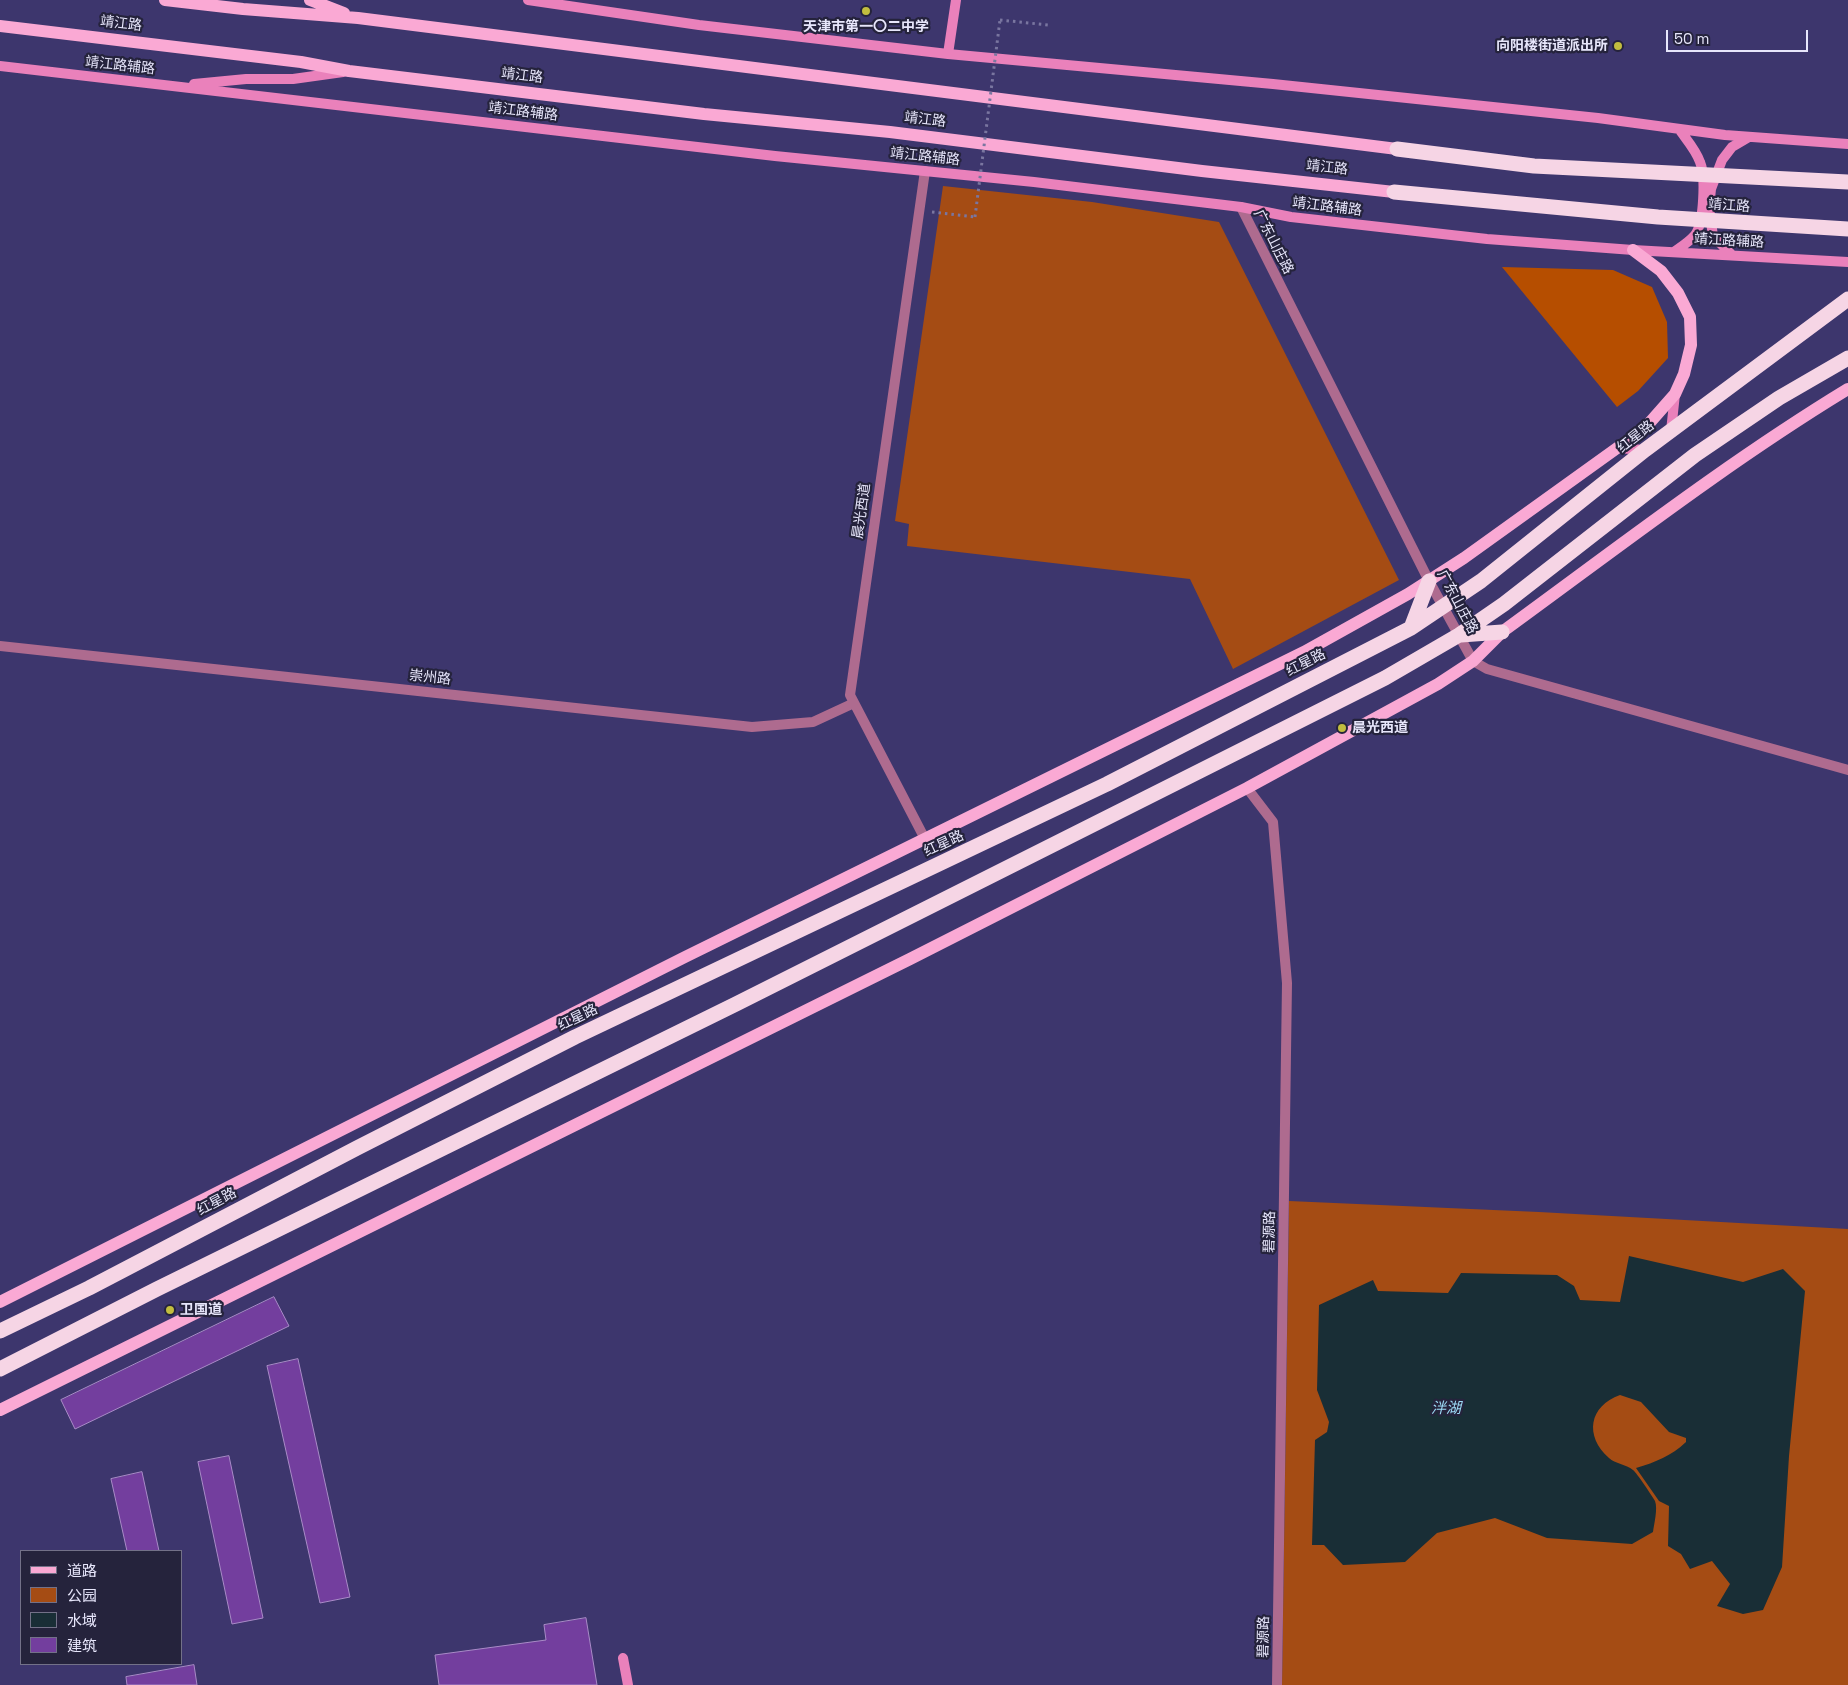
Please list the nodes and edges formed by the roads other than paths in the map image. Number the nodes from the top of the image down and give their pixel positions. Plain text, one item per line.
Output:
1 (165, 0) edge
2 (310, 0) edge
3 (528, 0) edge
4 (956, 0) edge
5 (358, 18) junction
6 (0, 26) edge
7 (948, 54) junction
8 (0, 66) edge
9 (349, 72) junction
10 (173, 86) junction
11 (1679, 129) junction
12 (1749, 137) junction
13 (1848, 144) edge
14 (1397, 149) joint
15 (925, 171) junction
16 (1848, 182) edge
17 (1394, 192) joint
18 (1241, 207) junction
19 (1848, 229) edge
20 (1633, 250) junction
21 (1674, 252) junction
22 (1732, 255) junction
23 (1848, 262) edge
24 (1848, 299) edge
25 (1848, 358) edge
26 (1848, 389) edge
27 (1675, 394) junction
28 (1671, 431) junction
29 (1617, 448) junction
30 (1645, 450) junction
31 (1429, 580) junction
32 (1444, 606) junction
33 (1410, 628) junction
34 (1502, 632) junction
35 (1459, 635) junction
36 (0, 646) edge
37 (1473, 661) junction
38 (854, 703) junction
39 (1848, 770) edge
40 (1247, 788) junction
41 (925, 839) junction
42 (0, 1302) edge
43 (0, 1331) edge
44 (0, 1369) edge
45 (0, 1410) edge
46 (624, 1658) dead end
47 (628, 1685) edge
48 (1278, 1685) edge

1 - 5 main road, 靖江路
2 - 5 main road
3 - 7 street
4 - 7 street
5 - 14 main road, 靖江路
6 - 9 main road, 靖江路
7 - 11 street
8 - 10 street, 靖江路辅路
9 - 10 street
9 - 17 main road, 靖江路
10 - 15 street, 靖江路辅路
11 - 12 street
11 - 21 street
12 - 13 street
12 - 22 street
14 - 16 highway, 靖江路, bridge
15 - 18 street, 靖江路辅路
15 - 38 street, 晨光西道
17 - 19 highway, 靖江路, bridge
18 - 20 street, 靖江路辅路
18 - 31 street, 广东山庄路
20 - 21 street, 靖江路辅路
20 - 27 main road
21 - 22 street, 靖江路辅路
22 - 23 street, 靖江路辅路
24 - 28 highway, 红星路
25 - 35 highway
26 - 34 main road
27 - 28 street
27 - 29 main road
28 - 30 highway, 红星路
29 - 30 street
29 - 31 main road
30 - 32 highway, 红星路
31 - 32 street, 广东山庄路
31 - 33 highway
31 - 41 main road
32 - 33 highway, 红星路
32 - 35 street, 广东山庄路
33 - 43 highway, 红星路
34 - 35 highway
34 - 37 main road
35 - 37 street, 广东山庄路
35 - 44 highway
36 - 38 street, 崇州路
37 - 39 street
37 - 40 main road
38 - 41 street, 晨光西道
40 - 45 main road
40 - 48 street, 碧源路
41 - 42 main road
46 - 47 street

